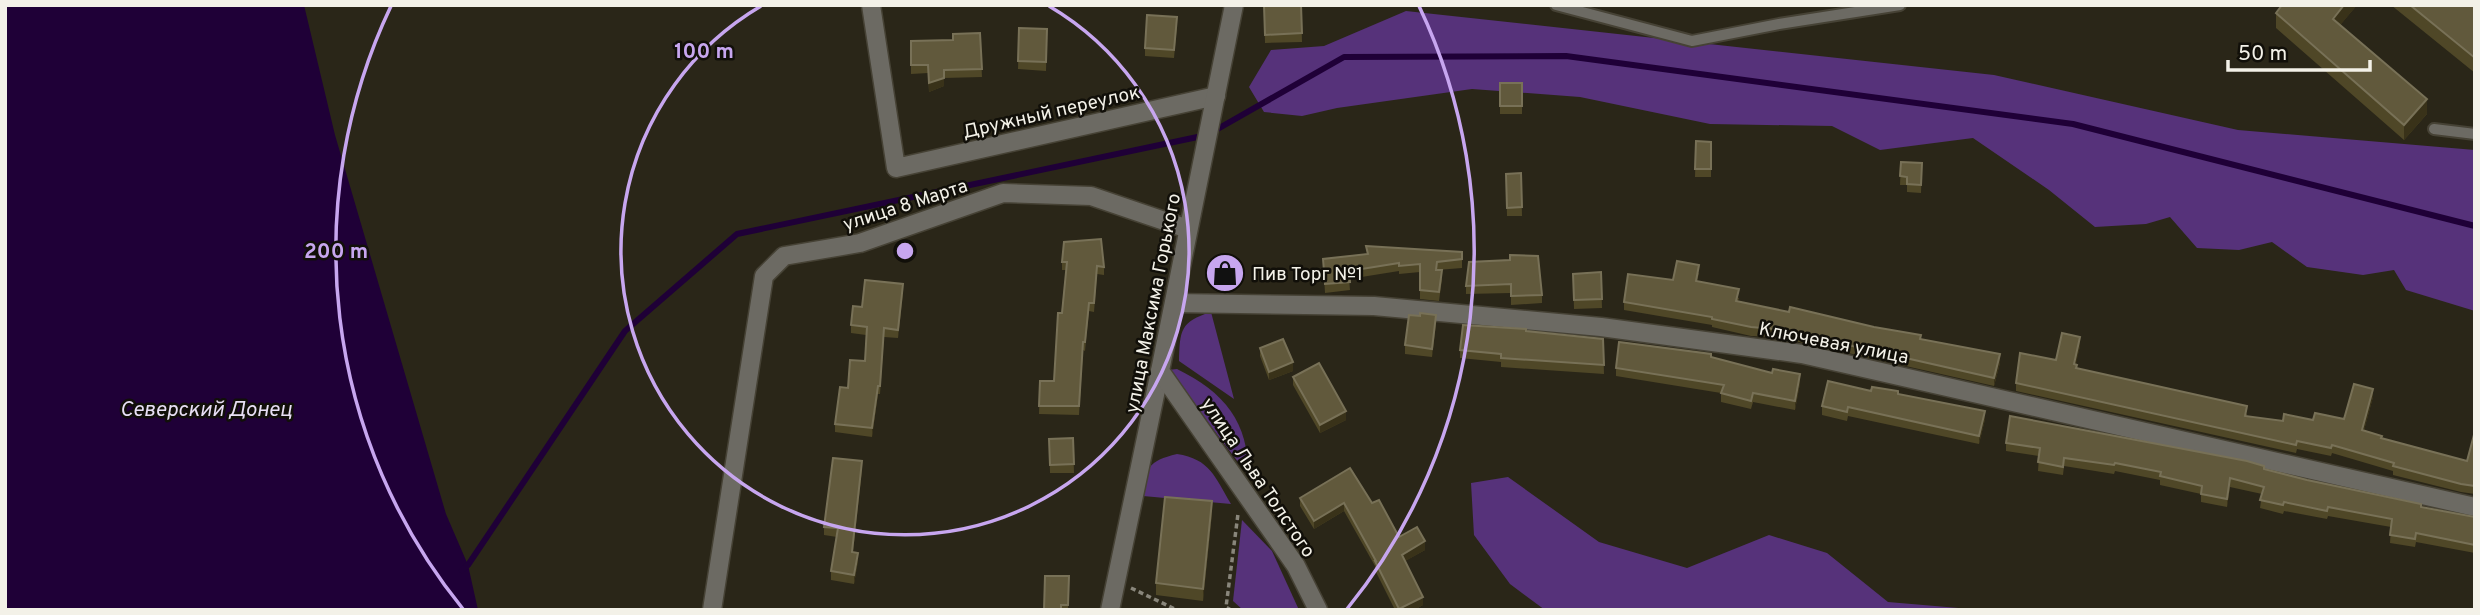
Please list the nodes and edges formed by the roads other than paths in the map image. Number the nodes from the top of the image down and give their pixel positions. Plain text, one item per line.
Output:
1 (871, 5) edge
2 (1234, 5) edge
3 (1556, 5) edge
4 (1900, 5) edge
5 (1216, 96) junction
6 (2434, 129) dead end
7 (2475, 134) edge
8 (1188, 229) junction
9 (1174, 303) junction
10 (1160, 370) junction
11 (2475, 507) edge
12 (712, 610) edge
13 (1110, 610) edge
14 (1318, 610) edge

1 - 5 street, Дружный переулок
2 - 5 street, улица Максима Горького
3 - 4 lane
5 - 8 street, улица Максима Горького
6 - 7 lane
8 - 9 street, улица Максима Горького
8 - 12 street, улица 8 Марта
9 - 10 street, улица Максима Горького
9 - 11 street, Ключевая улица
10 - 13 street, улица Максима Горького
10 - 14 street, улица Льва Толстого

